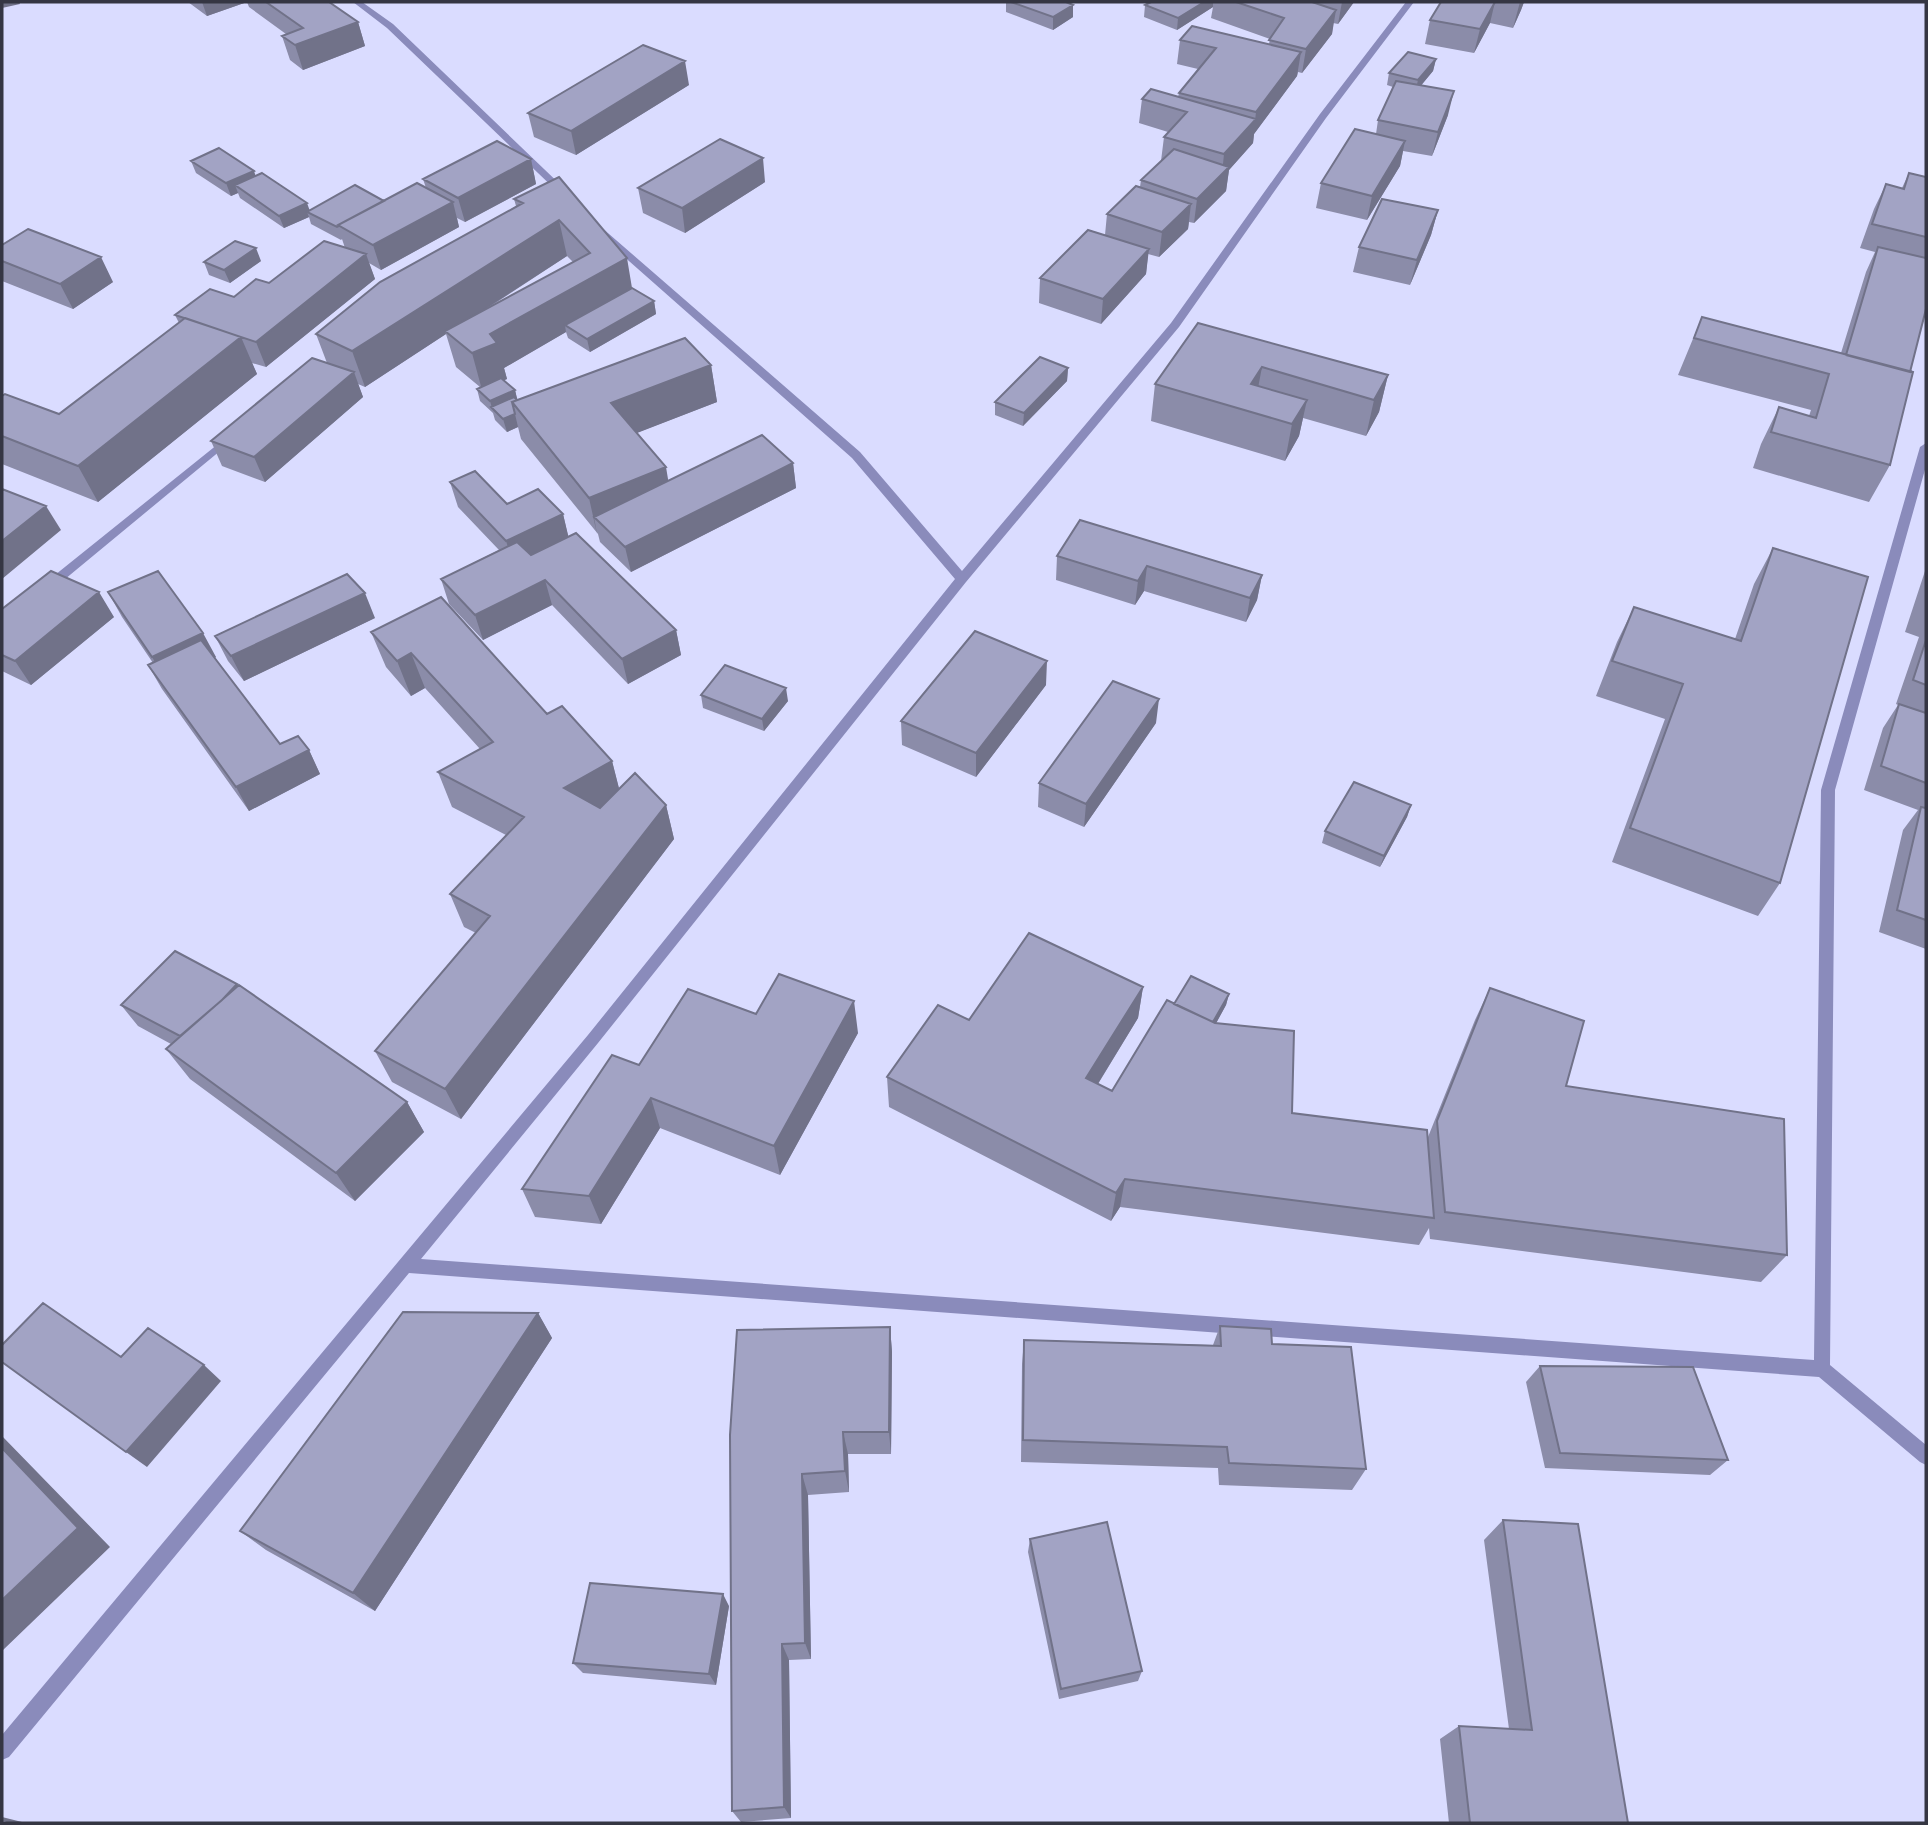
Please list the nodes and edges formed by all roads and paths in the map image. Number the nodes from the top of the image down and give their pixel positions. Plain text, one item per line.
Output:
1 (357, 2) edge
2 (1410, 2) edge
3 (562, 192) junction
4 (551, 199) edge
5 (571, 201) edge
6 (590, 220) edge
7 (237, 431) edge
8 (1926, 447) edge
9 (962, 579) junction
10 (44, 590) edge
11 (405, 1265) junction
12 (1822, 1369) junction
13 (1926, 1456) edge
14 (2, 1750) edge

1 - 3 street
2 - 9 street
3 - 4 street
3 - 5 street
6 - 9 street
7 - 10 street
8 - 12 street
9 - 11 street
11 - 12 street
11 - 14 street
12 - 13 street

